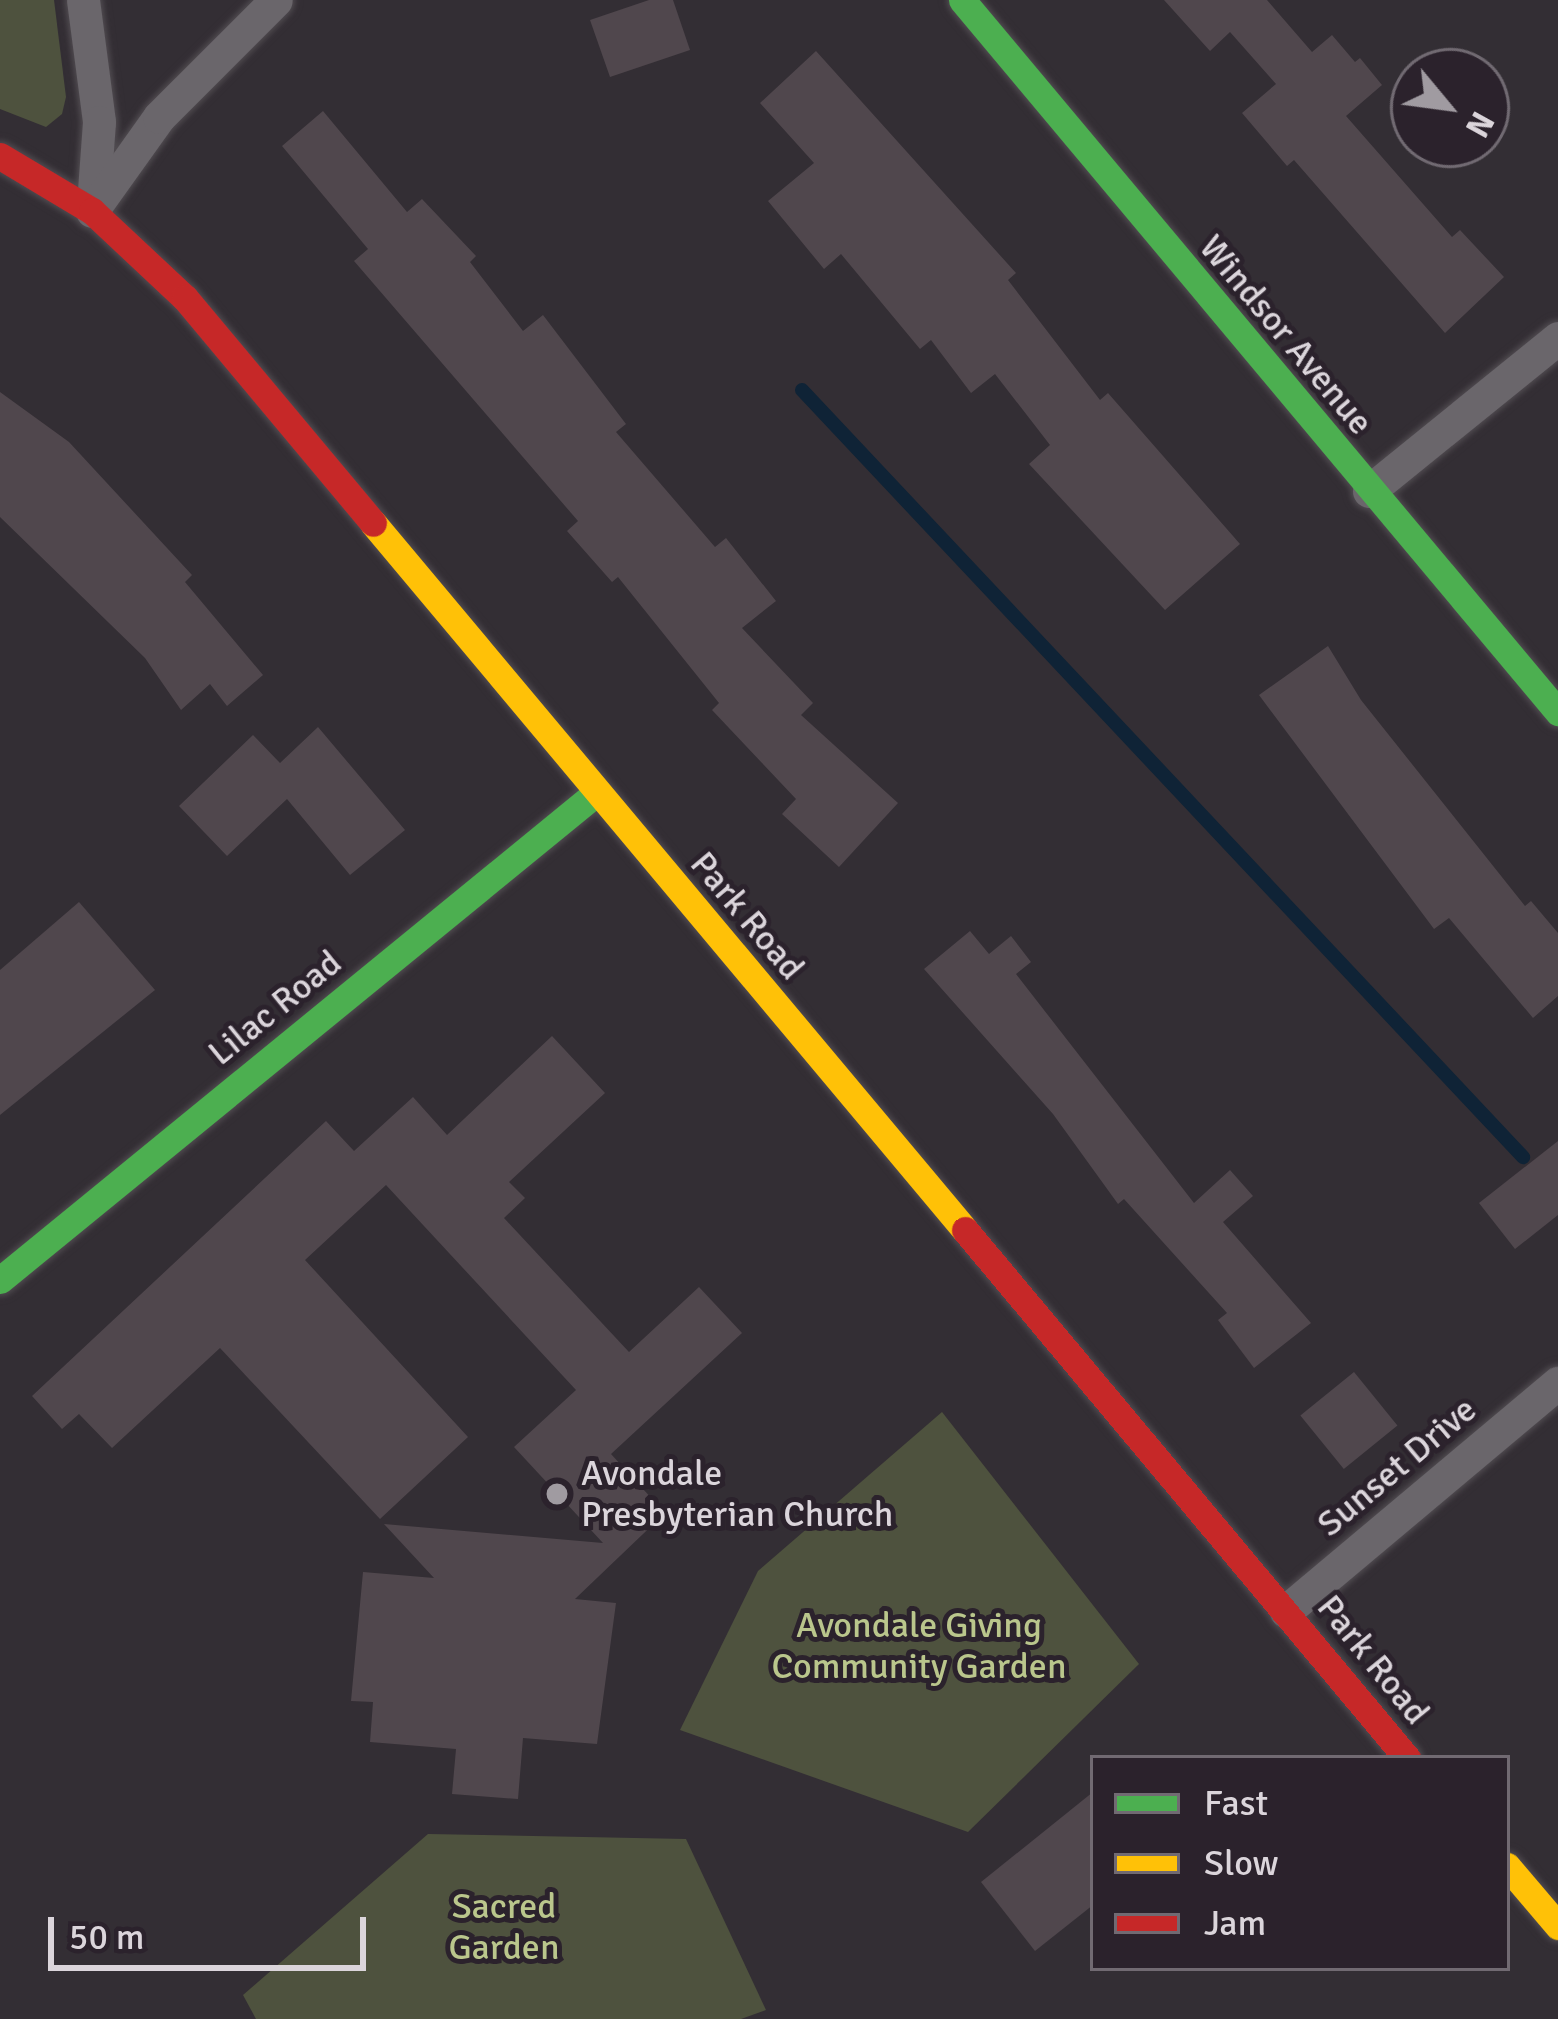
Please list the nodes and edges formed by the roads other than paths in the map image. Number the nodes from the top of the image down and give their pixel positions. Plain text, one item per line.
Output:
1 (83, 0) edge
2 (276, 0) edge
3 (962, 0) edge
4 (0, 156) edge
5 (92, 211) junction
6 (1558, 338) edge
7 (1369, 490) junction
8 (1558, 712) edge
9 (596, 793) junction
10 (0, 1280) edge
11 (1558, 1383) edge
12 (1286, 1611) junction
13 (1405, 1755) edge
14 (1510, 1870) edge
15 (1558, 1927) edge

1 - 5 street
2 - 5 street
3 - 7 main road, Windsor Avenue
4 - 5 main road, Park Road
5 - 9 main road, Park Road
6 - 7 street
7 - 8 main road, Windsor Avenue
9 - 10 main road, Lilac Road
9 - 12 main road, Park Road
11 - 12 street, Sunset Drive
12 - 13 main road, Park Road
14 - 15 main road

